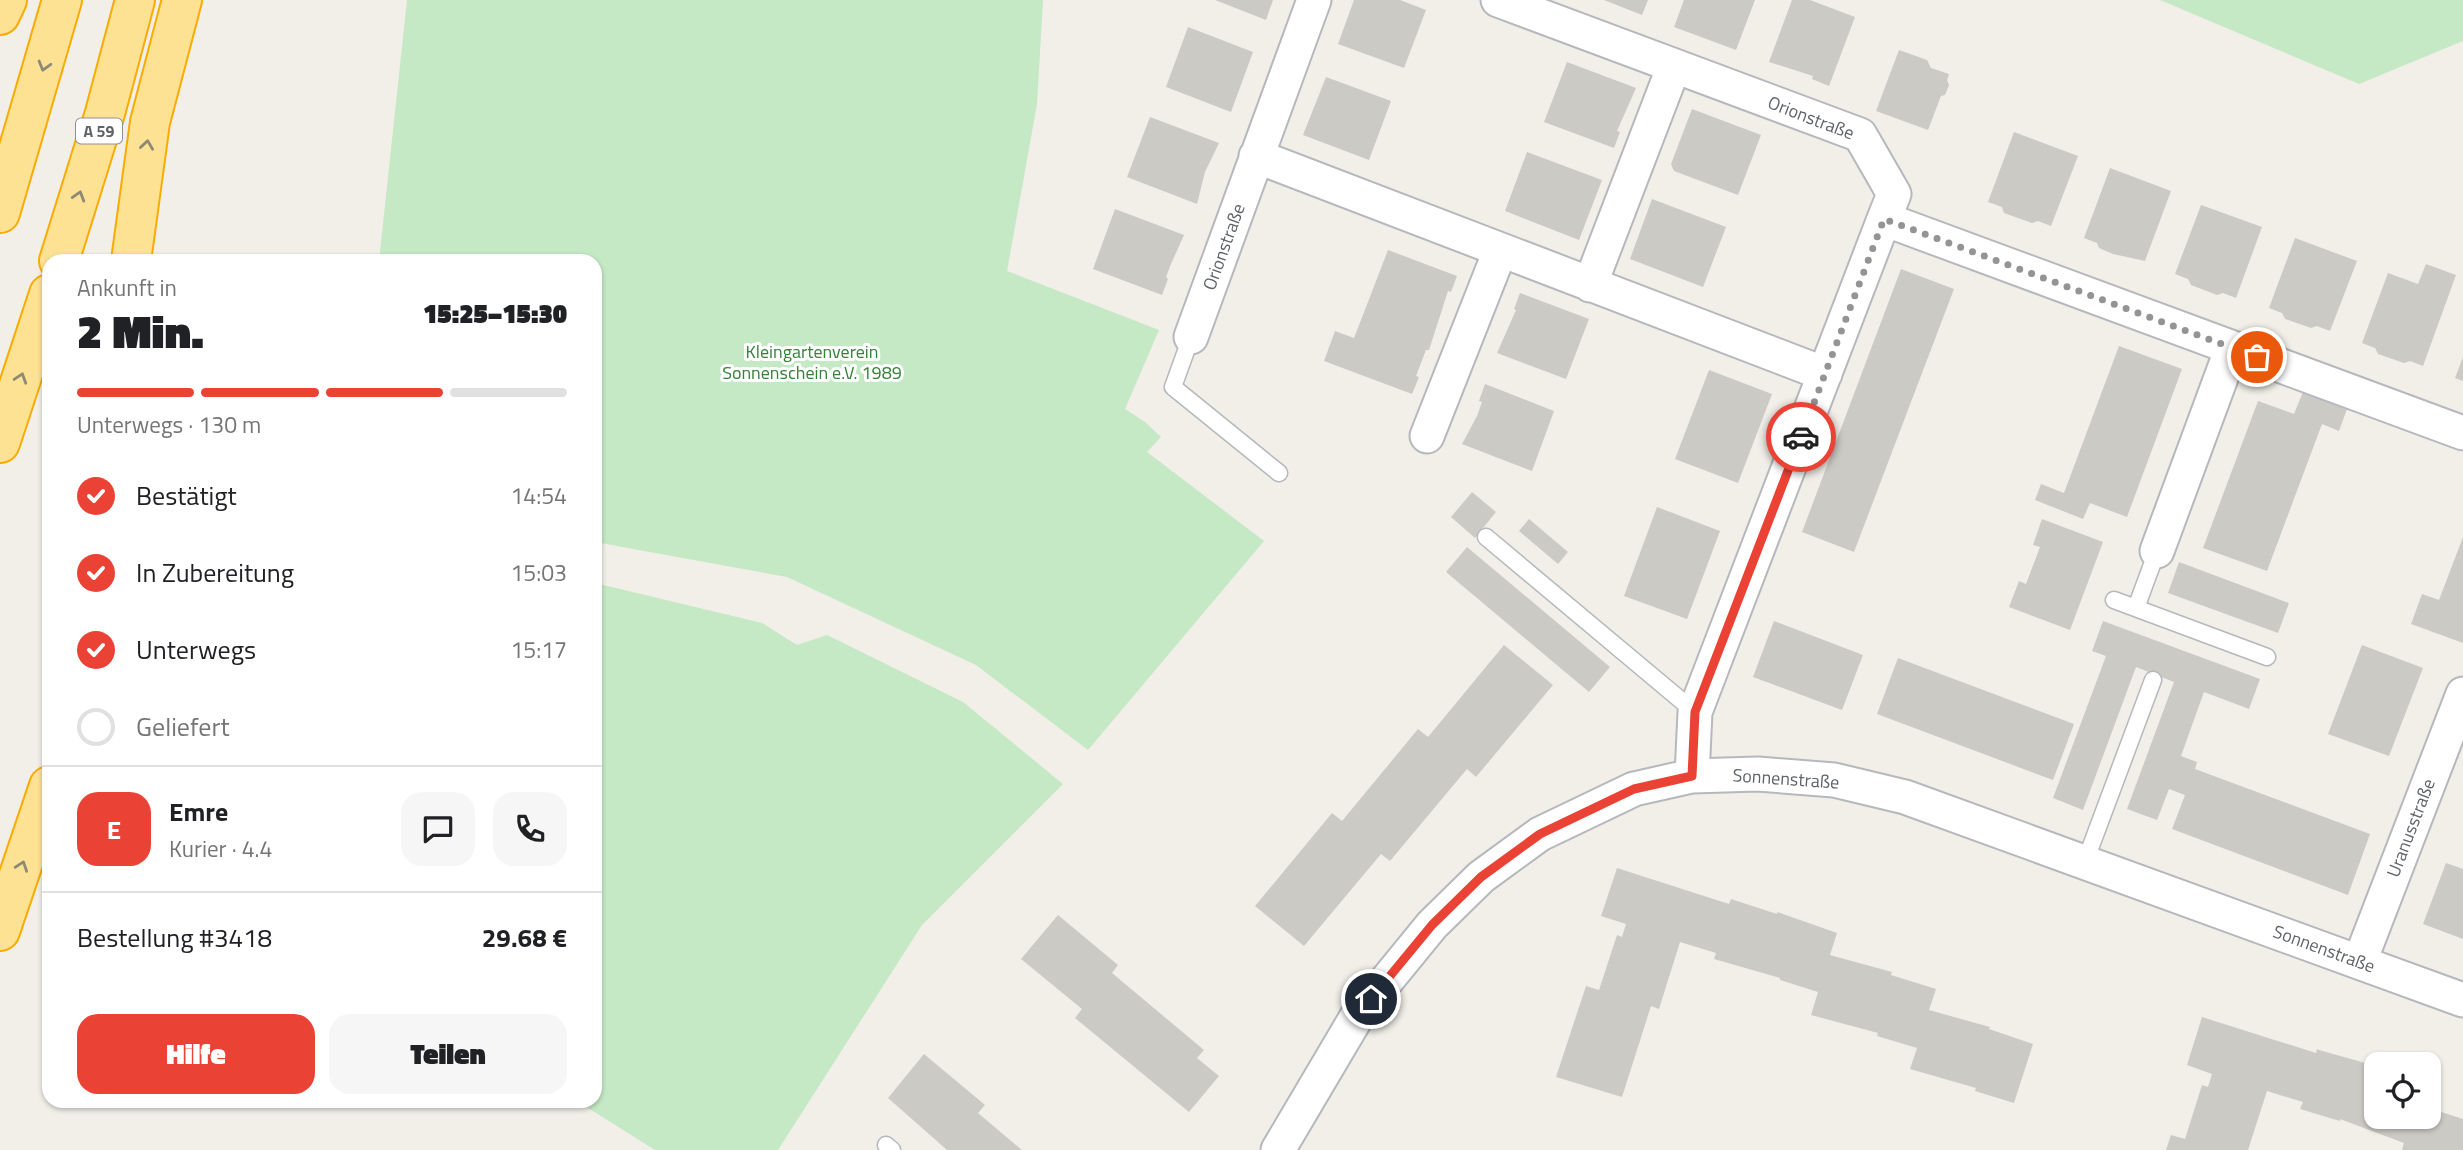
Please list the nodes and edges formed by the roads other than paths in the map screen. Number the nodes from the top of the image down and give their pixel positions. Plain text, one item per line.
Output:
1 (7, 0) edge
2 (62, 0) edge
3 (135, 0) edge
4 (182, 0) edge
5 (1314, 0) edge
6 (1498, 0) edge
7 (0, 15) edge
8 (1674, 66) junction
9 (1256, 156) junction
10 (0, 213) edge
11 (1884, 219) junction
12 (1500, 251) junction
13 (61, 254) edge
14 (132, 254) edge
15 (1590, 285) junction
16 (42, 315) edge
17 (1191, 337) joint
18 (2232, 348) junction
19 (1825, 374) junction
20 (2463, 433) edge
21 (1427, 436) dead end
22 (0, 443) edge
23 (1279, 473) dead end
24 (1486, 537) dead end
25 (2157, 551) joint
26 (2114, 600) dead end
27 (2136, 608) junction
28 (2267, 657) dead end
29 (2153, 680) dead end
30 (2463, 694) edge
31 (1695, 712) junction
32 (1692, 776) junction
33 (42, 807) edge
34 (2085, 862) junction
35 (0, 931) edge
36 (2360, 961) junction
37 (2463, 1000) edge
38 (1278, 1150) edge

1 - 7 highway
2 -> 10 highway
13 -> 3 highway, A 59
14 -> 4 highway
5 - 9 street, Orionstraße
6 - 8 street, Orionstraße
8 - 11 street, Orionstraße
8 - 15 street
9 - 12 street
9 - 17 street, Orionstraße
11 - 18 street
11 - 19 street
12 - 15 street
12 - 21 street
15 - 19 street
22 -> 16 highway
17 - 23 lane
18 - 20 street
18 - 25 street
19 - 31 street
24 - 31 lane
25 - 27 lane
26 - 27 lane
27 - 28 lane
29 - 34 lane
30 - 36 street, Uranusstraße
31 - 32 street
32 - 34 street, Sonnenstraße
32 - 38 street, Sonnenstraße
35 -> 33 highway
34 - 36 street, Sonnenstraße
36 - 37 street, Sonnenstraße

